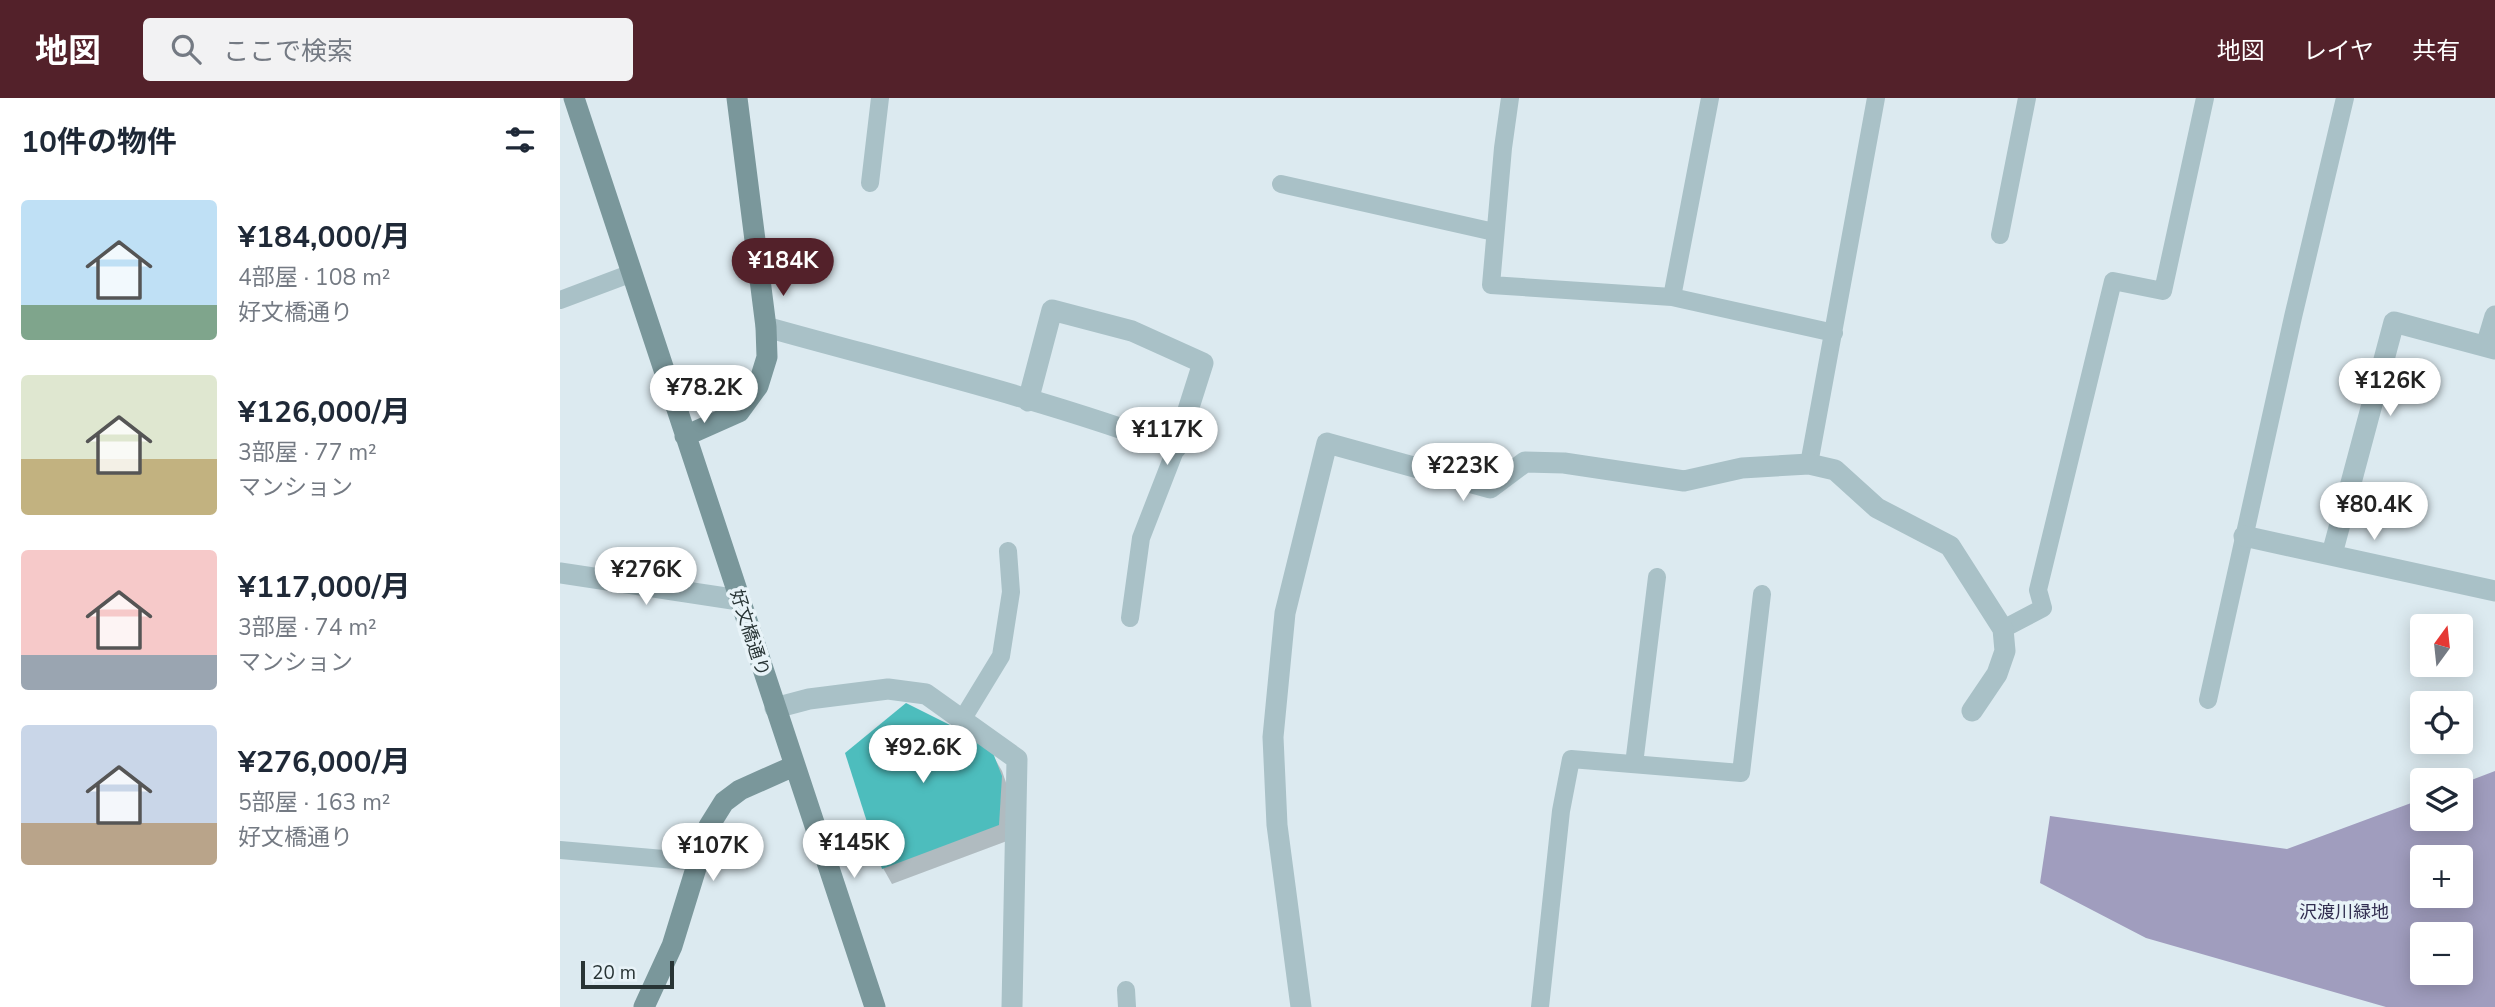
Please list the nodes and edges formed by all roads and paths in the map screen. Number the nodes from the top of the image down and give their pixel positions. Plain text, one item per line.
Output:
1 (574, 98) edge
2 (737, 98) edge
3 (880, 98) edge
4 (1510, 98) edge
5 (1710, 98) edge
6 (1876, 98) edge
7 (2027, 98) edge
8 (2205, 98) edge
9 (2346, 98) edge
10 (870, 183) dead end
11 (1281, 184) dead end
12 (1494, 232) junction
13 (2000, 235) dead end
14 (632, 273) junction
15 (1672, 297) junction
16 (560, 300) edge
17 (2495, 316) edge
18 (766, 327) junction
19 (1834, 333) junction
20 (2491, 347) edge
21 (1028, 401) junction
22 (685, 436) junction
23 (1176, 448) junction
24 (1809, 464) junction
25 (2244, 536) junction
26 (1008, 551) dead end
27 (2332, 554) junction
28 (560, 573) edge
29 (1657, 577) dead end
30 (2495, 590) edge
31 (1762, 594) dead end
32 (739, 600) junction
33 (1130, 618) dead end
34 (2003, 629) junction
35 (2208, 700) dead end
36 (775, 708) junction
37 (1972, 712) dead end
38 (962, 720) junction
39 (1634, 764) junction
40 (794, 766) junction
41 (560, 850) edge
42 (698, 862) junction
43 (644, 1007) edge
44 (875, 1007) edge
45 (1013, 1007) edge
46 (1301, 1007) edge
47 (1540, 1007) edge

1 - 14 street, 好文橋通り
2 - 18 street
3 - 10 lane
4 - 12 lane
5 - 15 lane
6 - 19 lane
7 - 13 lane
8 - 34 lane
9 - 25 lane
11 - 12 lane
12 - 15 lane
14 - 16 lane
14 - 22 street, 好文橋通り
15 - 19 lane
17 - 20 street
18 - 21 street
18 - 22 street
19 - 24 lane
20 - 27 street
21 - 23 street
21 - 23 street
22 - 32 street, 好文橋通り
23 - 33 lane
24 - 34 street
24 - 46 street
25 - 27 street
25 - 35 lane
26 - 38 lane
27 - 30 street
28 - 32 street
29 - 39 lane
31 - 39 lane
32 - 36 street, 好文橋通り
34 - 37 street
36 - 38 street
36 - 40 street, 好文橋通り
38 - 45 street
39 - 47 lane
40 - 42 street
40 - 44 street, 好文橋通り
41 - 42 lane
42 - 43 street

